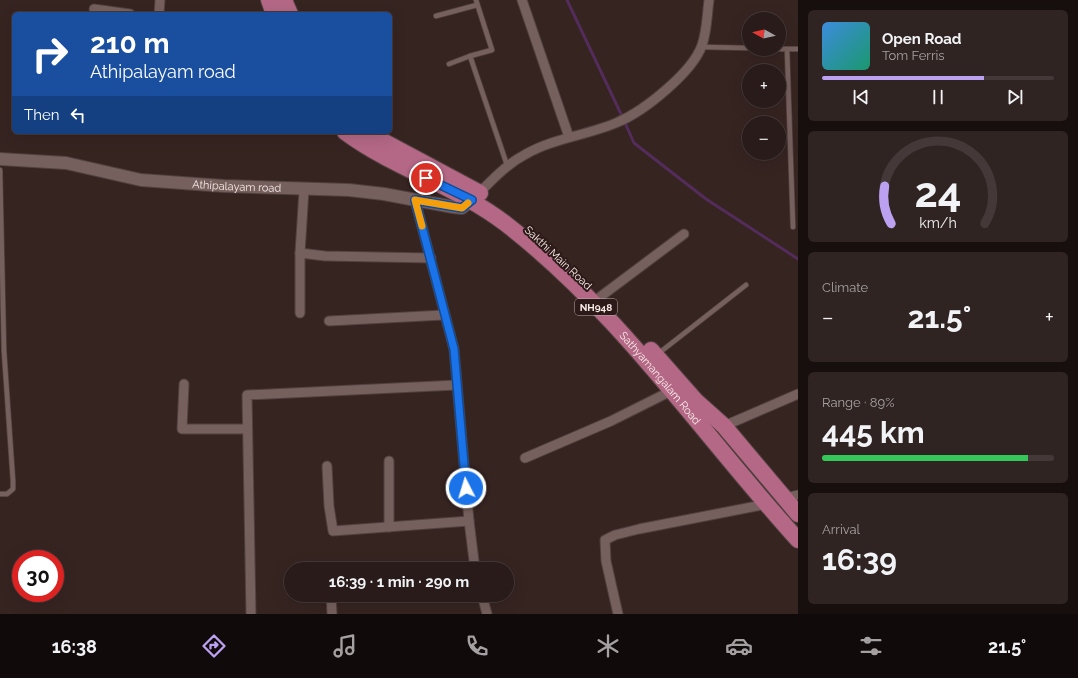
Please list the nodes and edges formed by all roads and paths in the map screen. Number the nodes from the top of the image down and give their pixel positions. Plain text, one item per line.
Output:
1 (160, 0) edge
2 (269, 0) edge
3 (284, 0) edge
4 (522, 0) edge
5 (709, 0) edge
6 (477, 3) edge
7 (94, 8) dead end
8 (118, 12) edge
9 (159, 12) edge
10 (273, 12) edge
11 (289, 12) edge
12 (436, 16) dead end
13 (702, 47) junction
14 (742, 48) edge
15 (787, 49) joint
16 (798, 49) edge
17 (470, 56) junction
18 (449, 64) dead end
19 (348, 134) edge
20 (369, 134) edge
21 (569, 137) junction
22 (0, 159) edge
23 (507, 165) junction
24 (0, 170) edge
25 (304, 190) junction
26 (476, 196) junction
27 (415, 200) junction
28 (793, 227) dead end
29 (684, 234) dead end
30 (300, 254) junction
31 (431, 258) junction
32 (746, 285) dead end
33 (600, 297) junction
34 (300, 313) dead end
35 (444, 316) junction
36 (329, 321) dead end
37 (656, 356) junction
38 (184, 384) dead end
39 (457, 385) junction
40 (672, 391) junction
41 (798, 394) edge
42 (724, 426) junction
43 (247, 429) junction
44 (525, 458) dead end
45 (389, 462) dead end
46 (327, 466) dead end
47 (0, 494) edge
48 (791, 496) edge
49 (767, 504) junction
50 (798, 514) edge
51 (468, 521) junction
52 (389, 527) junction
53 (798, 540) edge
54 (474, 562) edge
55 (331, 602) edge
56 (484, 602) edge
57 (251, 614) edge
58 (332, 614) edge
59 (487, 614) edge
60 (618, 614) edge

1 - 9 street
2 - 10 highway
3 - 11 highway
4 - 21 street
5 - 13 street
6 - 12 lane
6 - 17 lane
7 - 8 street
13 - 14 lane
13 - 21 street
15 - 16 lane
15 - 28 lane
17 - 18 lane
17 - 23 lane
19 - 26 highway, Sathyamangalam Road / NH948
20 - 26 highway, Sakthi Main Road / NH948
21 - 23 street
22 - 25 street, Athipalayam road
23 - 26 street
24 - 47 lane
25 - 27 street, Athipalayam road
25 - 30 street
26 - 27 street, Athipalayam road
26 - 33 highway, Sakthi Main Road / NH948
26 - 40 highway, Sathyamangalam Road / NH948
27 - 31 street
29 - 33 street
30 - 31 street
30 - 34 street
31 - 35 street
32 - 37 lane
33 - 37 highway, Sakthi Main Road / NH948
35 - 36 street
35 - 39 street
37 - 42 highway, Sakthi Main Road / NH948
38 - 43 street
39 - 43 street
39 - 51 street
40 - 44 street
40 - 49 highway, Sathyamangalam Road / NH948
41 - 42 street
42 - 48 highway, Sakthi Main Road / NH948
43 - 57 street
45 - 52 street
46 - 52 street
48 - 50 highway, Sakthi Main Road / NH948
49 - 53 highway, Sathyamangalam Road / NH948
49 - 60 street
51 - 52 street
51 - 54 street
55 - 58 street
56 - 59 street

